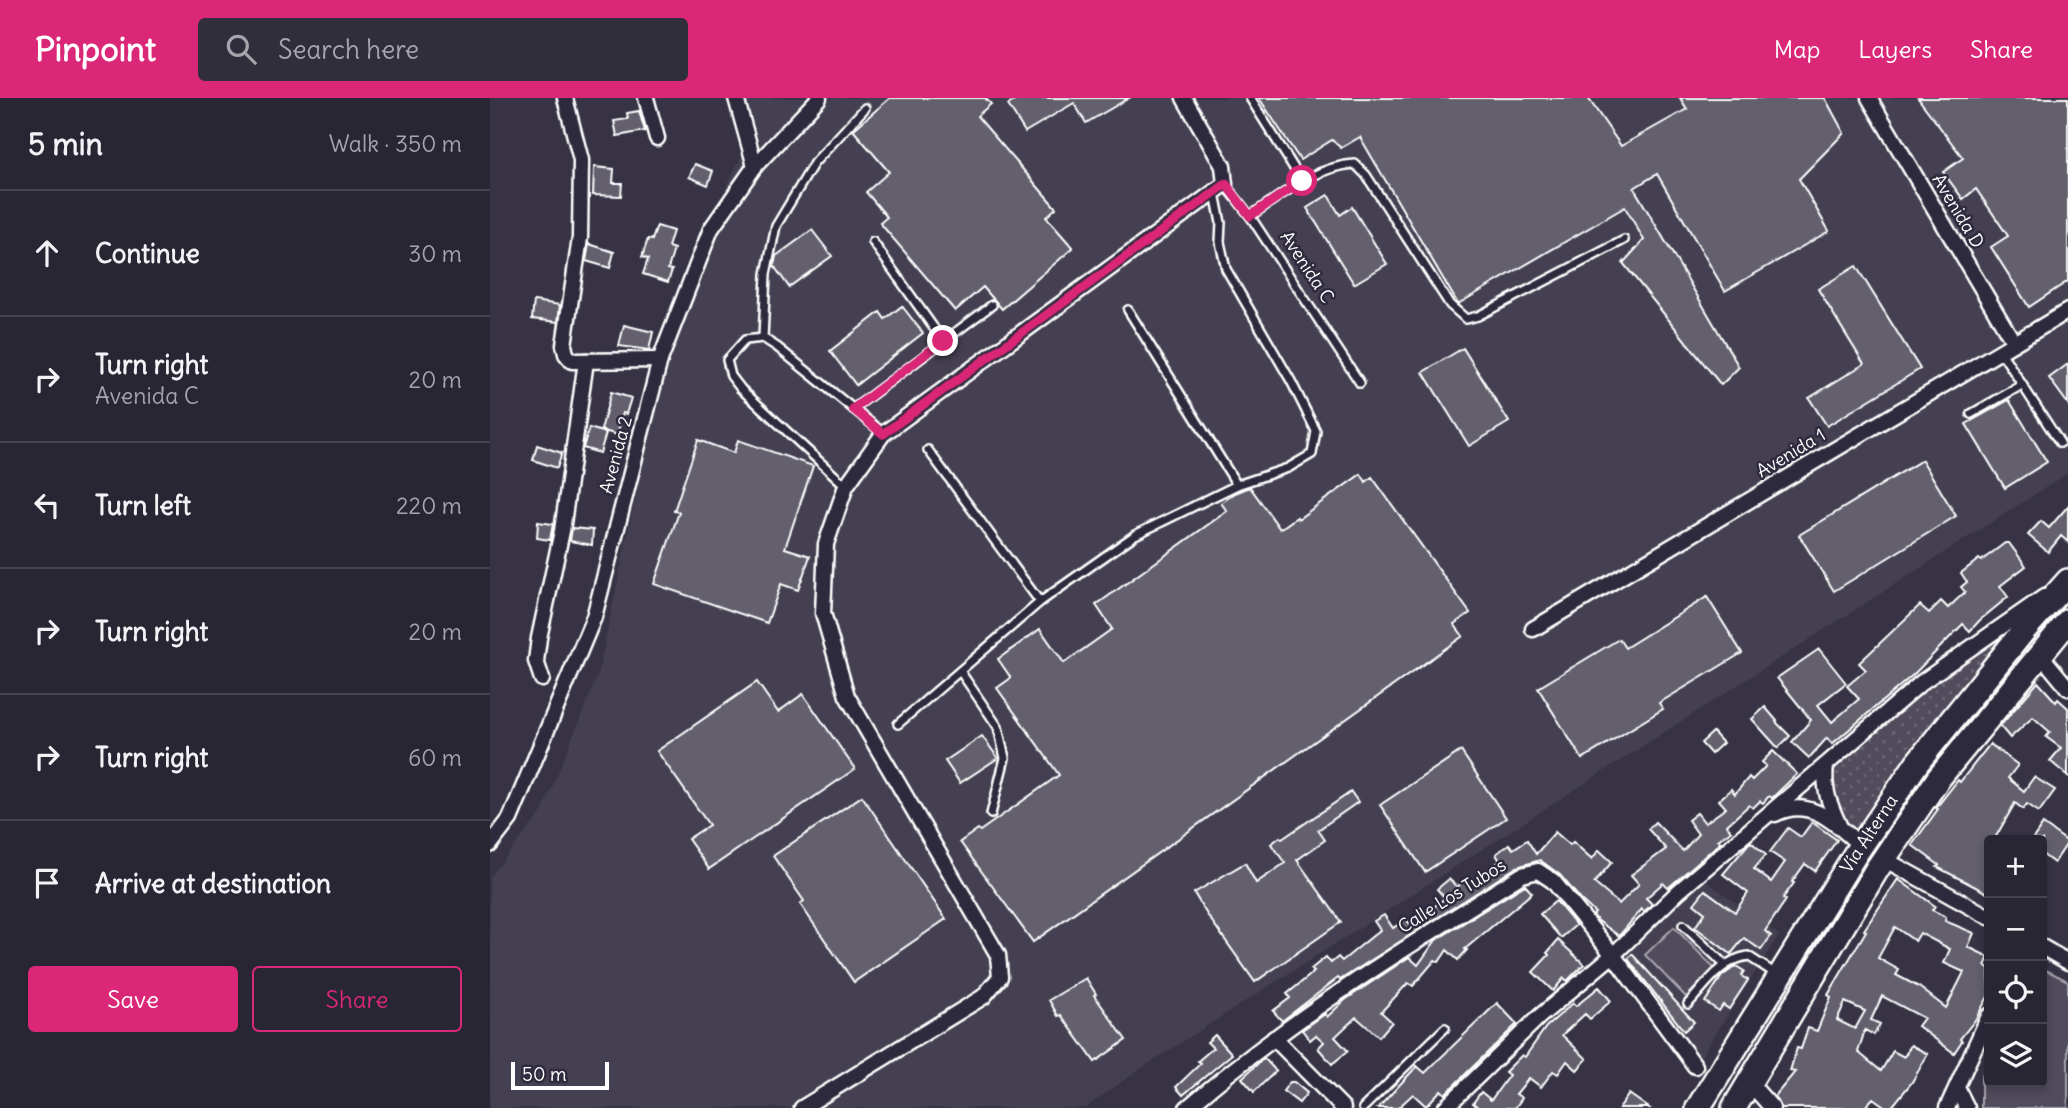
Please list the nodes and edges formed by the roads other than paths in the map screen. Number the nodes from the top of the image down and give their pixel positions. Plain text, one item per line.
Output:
1 (565, 98) edge
2 (646, 98) edge
3 (736, 98) edge
4 (819, 98) edge
5 (1184, 98) edge
6 (1250, 98) edge
7 (1869, 98) edge
8 (864, 108) dead end
9 (657, 138) dead end
10 (755, 166) junction
11 (1302, 181) junction
12 (1220, 189) junction
13 (1250, 216) junction
14 (1624, 240) dead end
15 (873, 242) dead end
16 (992, 304) dead end
17 (1128, 310) dead end
18 (2068, 311) edge
19 (763, 338) junction
20 (943, 341) junction
21 (2014, 343) junction
22 (2000, 351) junction
23 (660, 360) junction
24 (586, 361) junction
25 (1360, 383) dead end
26 (2022, 385) junction
27 (853, 409) junction
28 (1971, 415) dead end
29 (883, 434) junction
30 (2060, 443) dead end
31 (928, 450) dead end
32 (1237, 485) junction
33 (846, 486) junction
34 (2068, 580) edge
35 (1040, 602) junction
36 (2068, 621) edge
37 (1533, 629) dead end
38 (2040, 653) junction
39 (960, 671) junction
40 (542, 679) dead end
41 (2068, 688) edge
42 (898, 724) dead end
43 (1826, 765) junction
44 (991, 814) dead end
45 (1758, 823) junction
46 (1839, 827) junction
47 (490, 845) edge
48 (1861, 846) junction
49 (1884, 859) junction
50 (1984, 914) edge
51 (1683, 925) dead end
52 (2047, 950) edge
53 (1613, 956) junction
54 (2068, 962) edge
55 (1724, 964) junction
56 (1780, 976) junction
57 (1688, 1004) dead end
58 (1985, 1024) edge
59 (1445, 1028) dead end
60 (1274, 1038) junction
61 (1695, 1066) dead end
62 (1749, 1083) junction
63 (1957, 1088) junction
64 (802, 1108) edge
65 (1187, 1108) edge
66 (1343, 1108) edge
67 (1363, 1108) edge
68 (1445, 1108) edge
69 (1698, 1108) edge
70 (1734, 1108) edge
71 (1772, 1108) edge
72 (1947, 1108) edge
73 (1967, 1108) edge

1 - 24 street
2 - 9 street
3 - 10 street
4 - 10 street, Avenida 2
5 - 12 street, Avenida C
6 - 11 lane
7 - 21 street, Avenida D
8 - 19 lane
10 - 23 street, Avenida 2
11 - 13 lane
11 - 14 lane
12 - 13 lane, Avenida C
12 - 29 street
12 - 32 lane
13 - 25 lane, Avenida C
15 - 20 lane
16 - 20 lane
17 - 32 lane
18 - 21 street, Avenida 1
19 - 27 lane
19 - 33 lane
20 - 27 lane
21 - 22 street, Avenida 1
22 - 26 lane
22 - 37 street, Avenida 1
23 - 24 street
23 - 47 street, Avenida 2
24 - 40 street
26 - 28 lane
26 - 30 lane
27 - 29 lane
29 - 33 street
31 - 35 lane
32 - 35 lane
33 - 64 street
34 - 43 street
34 - 48 highway, Vía Alterna
35 - 39 lane
36 - 38 highway, Vía Alterna
38 - 41 street
38 - 49 highway, Vía Alterna
39 - 42 lane
39 - 44 lane
43 - 45 street
43 - 46 street
45 - 46 street
45 - 53 street
46 - 48 street
48 - 56 highway, Vía Alterna
49 - 50 street
49 - 62 highway, Vía Alterna
51 - 55 lane
52 - 54 street
53 - 60 street, Calle Los Tubos
53 - 61 street, Calle Los Tubos
53 - 68 street
55 - 56 lane
55 - 57 lane
56 - 69 highway, Vía Alterna
58 - 63 street
59 - 67 lane
60 - 65 street, Calle Los Tubos
60 - 66 street
62 - 70 highway, Vía Alterna
62 - 71 street
63 - 72 street
63 - 73 street

